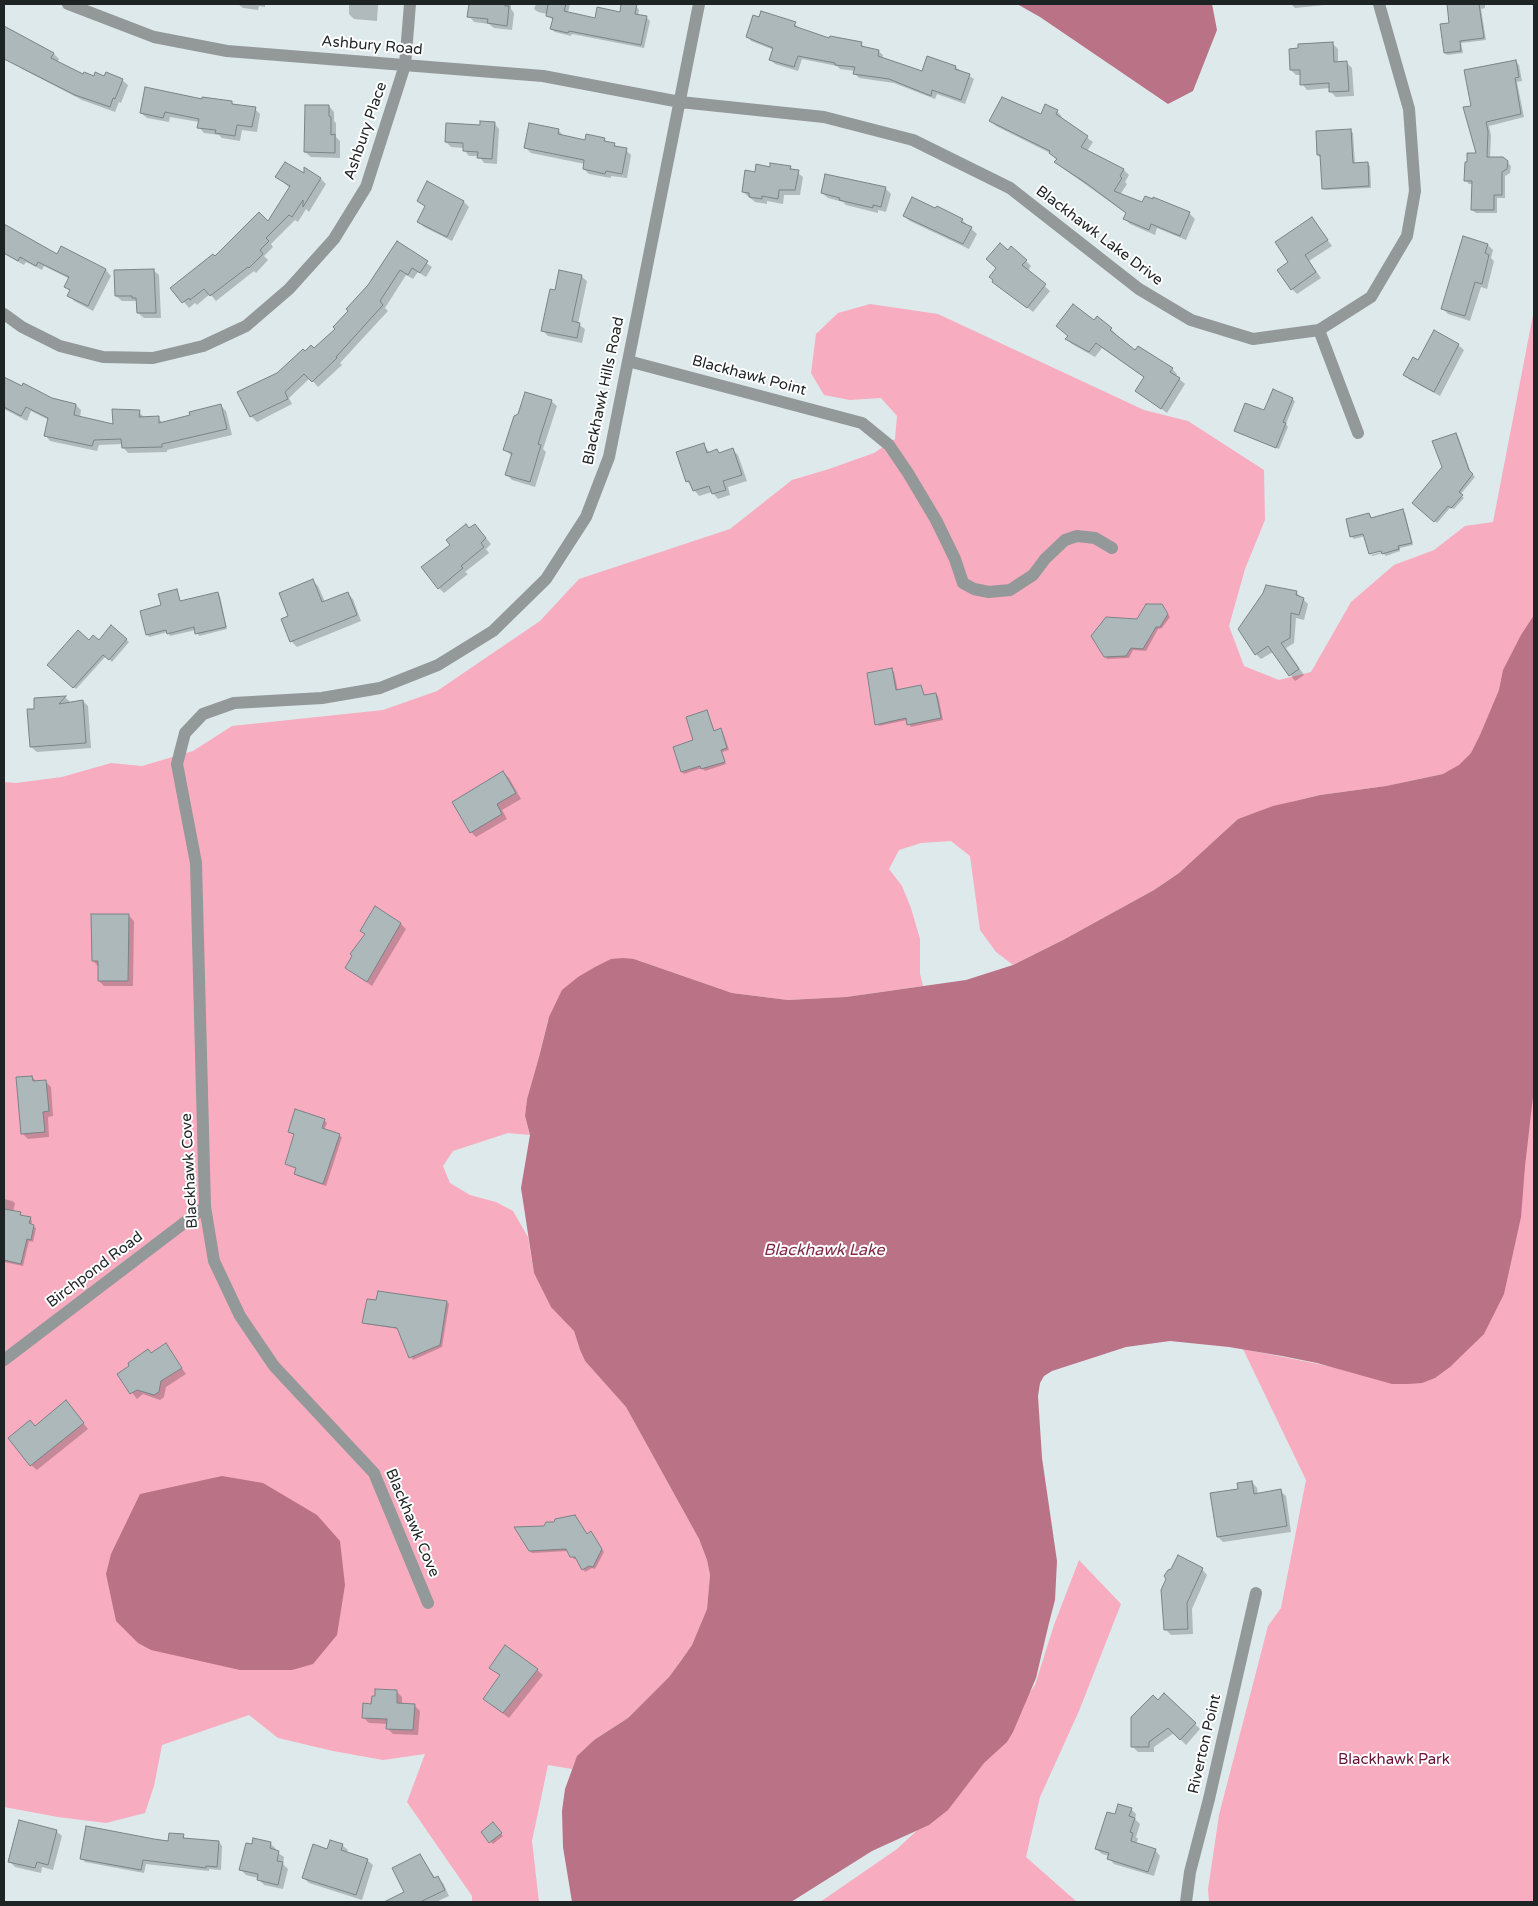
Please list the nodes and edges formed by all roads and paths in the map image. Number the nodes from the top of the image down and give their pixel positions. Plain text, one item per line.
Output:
1 (68, 4) edge
2 (410, 4) edge
3 (699, 4) edge
4 (1380, 4) edge
5 (405, 65) junction
6 (680, 102) junction
7 (4, 314) edge
8 (1319, 330) junction
9 (628, 362) junction
10 (1358, 433) dead end
11 (1112, 548) dead end
12 (185, 733) joint
13 (205, 1207) junction
14 (4, 1360) edge
15 (1256, 1593) dead end
16 (428, 1603) dead end
17 (1186, 1902) edge

1 - 5 street, Ashbury Road
2 - 5 street, Ashbury Place
3 - 6 street, Blackhawk Hills Road
4 - 8 street, Blackhawk Lake Drive
5 - 6 street, Ashbury Road
5 - 7 street, Ashbury Place
6 - 8 street, Blackhawk Lake Drive
6 - 9 street, Blackhawk Hills Road
8 - 10 street
9 - 11 street, Blackhawk Point
9 - 12 street, Blackhawk Hills Road
12 - 13 street, Blackhawk Cove
13 - 14 street, Birchpond Road
13 - 16 street, Blackhawk Cove
15 - 17 street, Riverton Point

